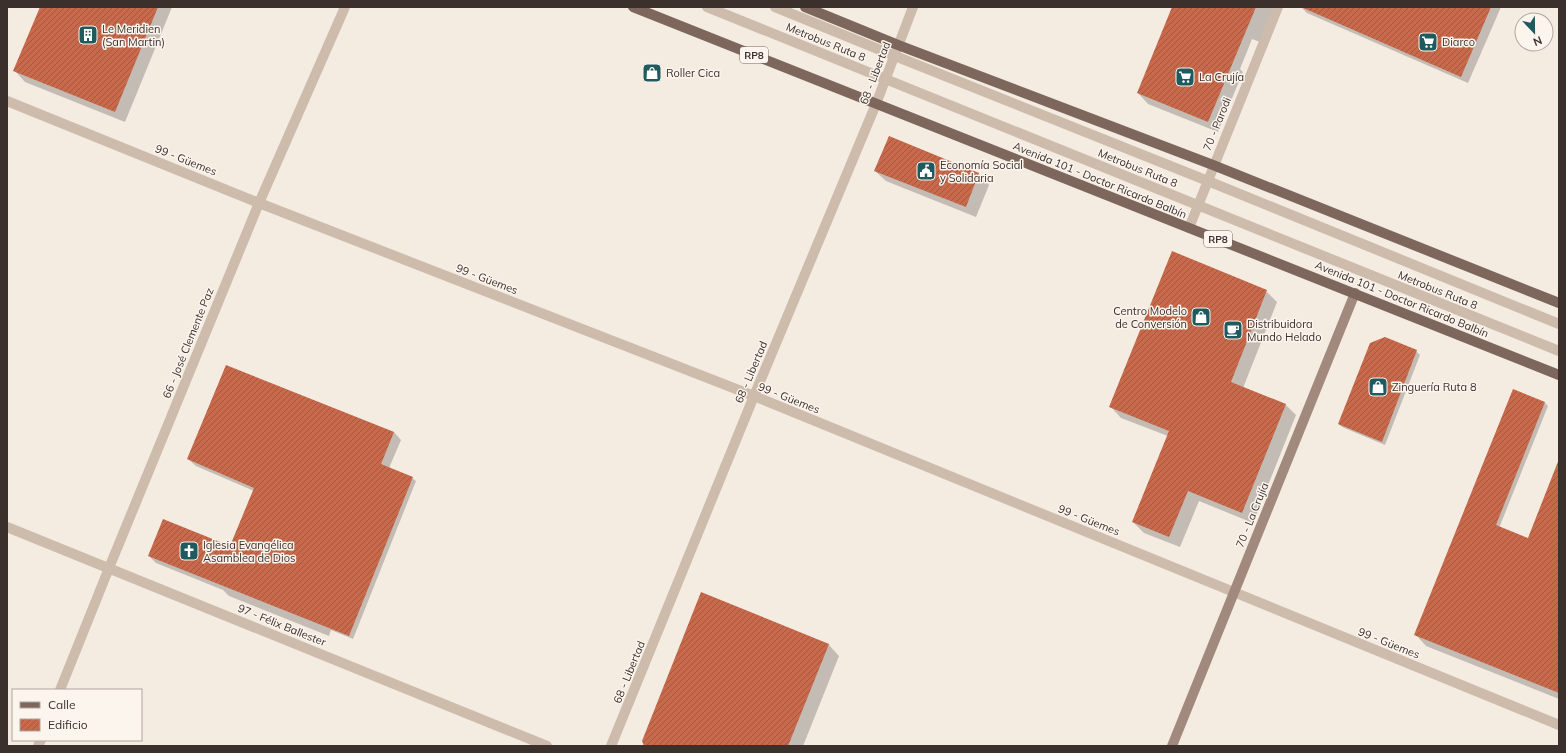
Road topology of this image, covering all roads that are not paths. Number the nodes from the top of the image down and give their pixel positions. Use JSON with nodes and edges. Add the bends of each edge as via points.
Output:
{"nodes":[{"id":1,"x":345,"y":7,"type":"edge"},
{"id":2,"x":633,"y":7,"type":"edge"},
{"id":3,"x":707,"y":7,"type":"edge"},
{"id":4,"x":775,"y":7,"type":"edge"},
{"id":5,"x":805,"y":7,"type":"edge"},
{"id":6,"x":913,"y":7,"type":"edge"},
{"id":7,"x":1278,"y":7,"type":"edge"},
{"id":8,"x":898,"y":45,"type":"junction"},
{"id":9,"x":895,"y":56,"type":"junction"},
{"id":10,"x":886,"y":79,"type":"junction"},
{"id":11,"x":7,"y":101,"type":"edge"},
{"id":12,"x":876,"y":104,"type":"junction"},
{"id":13,"x":1213,"y":166,"type":"junction"},
{"id":14,"x":1208,"y":181,"type":"junction"},
{"id":15,"x":259,"y":203,"type":"junction"},
{"id":16,"x":1198,"y":206,"type":"junction"},
{"id":17,"x":1189,"y":228,"type":"junction"},
{"id":18,"x":1355,"y":293,"type":"junction"},
{"id":19,"x":1559,"y":303,"type":"edge"},
{"id":20,"x":1559,"y":324,"type":"edge"},
{"id":21,"x":1559,"y":351,"type":"edge"},
{"id":22,"x":1559,"y":375,"type":"edge"},
{"id":23,"x":754,"y":396,"type":"junction"},
{"id":24,"x":7,"y":527,"type":"edge"},
{"id":25,"x":109,"y":568,"type":"junction"},
{"id":26,"x":1234,"y":592,"type":"junction"},
{"id":27,"x":60,"y":689,"type":"edge"},
{"id":28,"x":1559,"y":725,"type":"edge"},
{"id":29,"x":547,"y":746,"type":"edge"},
{"id":30,"x":611,"y":746,"type":"edge"},
{"id":31,"x":1172,"y":746,"type":"edge"}],
"edges":[{"from":1,"to":15,"type":"street","name":"66 - José Clemente Paz"},
{"from":2,"to":12,"type":"main road","name":"Avenida 101 - Doctor Ricardo Balbín","number":"RP8"},
{"from":3,"to":10,"type":"street","name":"Metrobus Ruta 8"},
{"from":4,"to":9,"type":"street","name":"Metrobus Ruta 8"},
{"from":5,"to":8,"type":"main road"},
{"from":6,"to":8,"type":"street","name":"68 - Libertad"},
{"from":7,"to":13,"type":"street","name":"70 - Parodi"},
{"from":8,"to":9,"type":"street","name":"68 - Libertad"},
{"from":8,"to":13,"type":"main road"},
{"from":9,"to":10,"type":"street","name":"68 - Libertad"},
{"from":9,"to":14,"type":"street","name":"Metrobus Ruta 8"},
{"from":10,"to":12,"type":"street","name":"68 - Libertad"},
{"from":10,"to":16,"type":"street","name":"Metrobus Ruta 8"},
{"from":11,"to":15,"type":"street","name":"99 - Güemes"},
{"from":12,"to":17,"type":"main road","name":"Avenida 101 - Doctor Ricardo Balbín","number":"RP8"},
{"from":12,"to":23,"type":"street","name":"68 - Libertad"},
{"from":13,"to":14,"type":"street","name":"70 - Parodi"},
{"from":13,"to":19,"type":"main road"},
{"from":14,"to":16,"type":"street","name":"70 - Parodi"},
{"from":14,"to":20,"type":"street","name":"Metrobus Ruta 8"},
{"from":15,"to":23,"type":"street","name":"99 - Güemes"},
{"from":15,"to":25,"type":"street","name":"66 - José Clemente Paz"},
{"from":16,"to":17,"type":"street","name":"70 - Parodi"},
{"from":16,"to":21,"type":"street","name":"Metrobus Ruta 8"},
{"from":17,"to":18,"type":"main road","name":"Avenida 101 - Doctor Ricardo Balbín","number":"RP8"},
{"from":18,"to":22,"type":"main road","name":"Avenida 101 - Doctor Ricardo Balbín","number":"RP8"},
{"from":18,"to":26,"type":"street","name":"70 - La Crujía"},
{"from":23,"to":26,"type":"street","name":"99 - Güemes"},
{"from":23,"to":30,"type":"street","name":"68 - Libertad"},
{"from":24,"to":25,"type":"street","name":"97 - Félix Ballester"},
{"from":25,"to":27,"type":"street","name":"66 - José Clemente Paz"},
{"from":25,"to":29,"type":"street","name":"97 - Félix Ballester"},
{"from":26,"to":28,"type":"street","name":"99 - Güemes"},
{"from":26,"to":31,"type":"street","name":"70 - La Crujía"}]}
